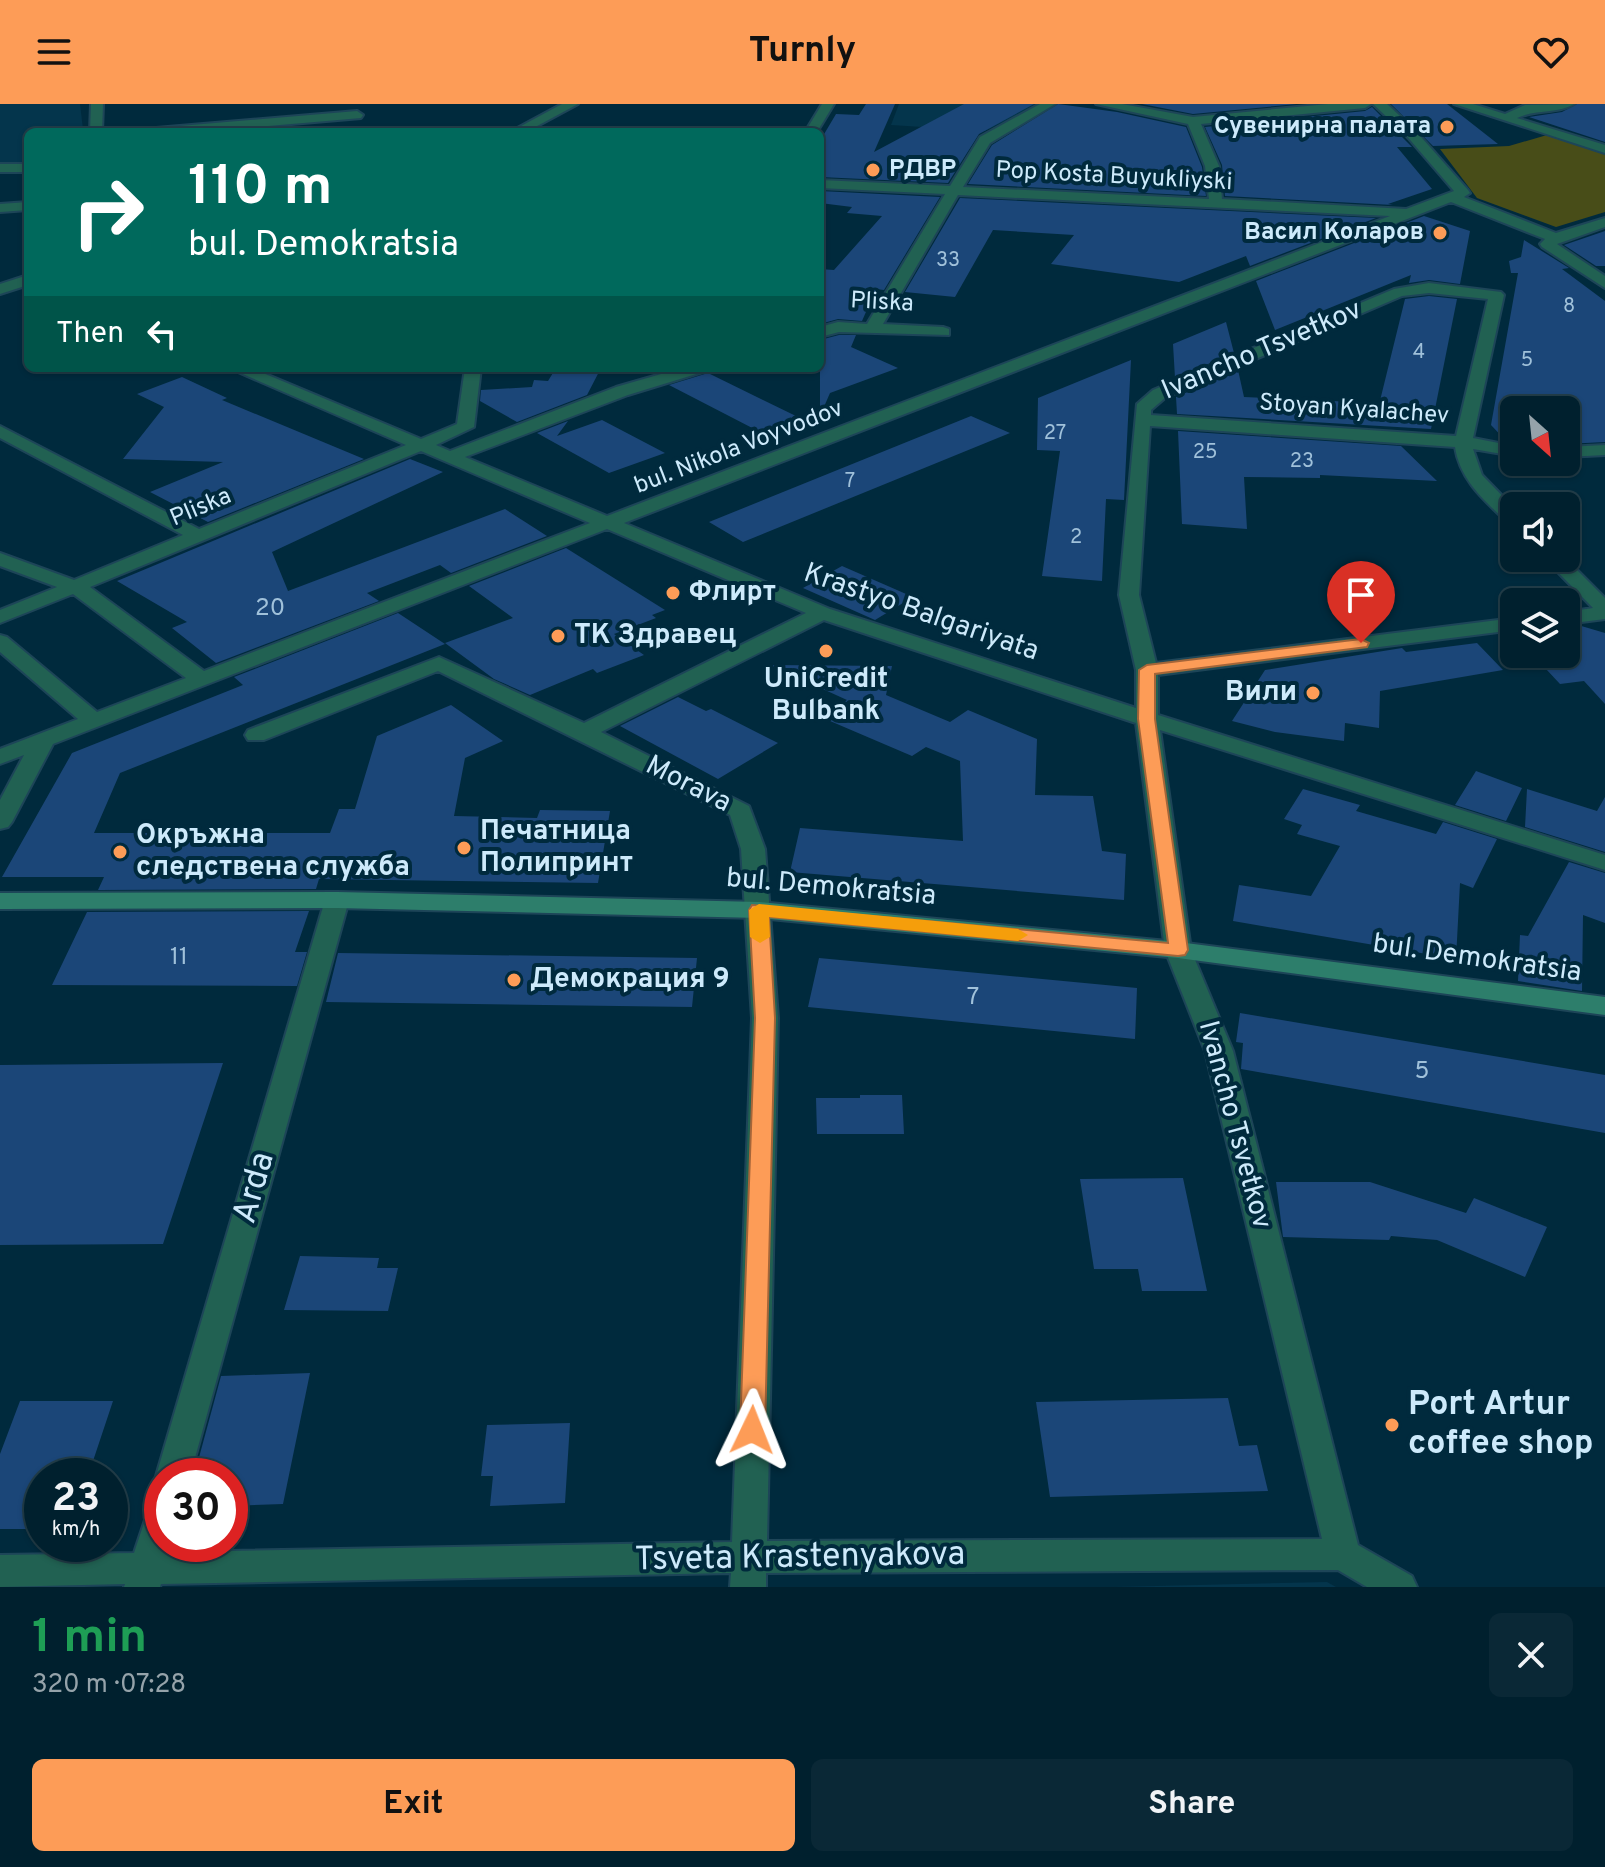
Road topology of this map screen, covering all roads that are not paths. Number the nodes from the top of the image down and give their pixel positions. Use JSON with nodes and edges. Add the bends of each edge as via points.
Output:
{"nodes":[{"id":1,"x":97,"y":104,"type":"edge"},
{"id":2,"x":371,"y":104,"type":"edge"},
{"id":3,"x":572,"y":104,"type":"edge"},
{"id":4,"x":828,"y":104,"type":"edge"},
{"id":5,"x":1049,"y":104,"type":"edge"},
{"id":6,"x":1102,"y":104,"type":"edge"},
{"id":7,"x":1365,"y":104,"type":"edge"},
{"id":8,"x":1379,"y":104,"type":"edge"},
{"id":9,"x":1460,"y":104,"type":"edge"},
{"id":10,"x":1568,"y":104,"type":"edge"},
{"id":11,"x":357,"y":115,"type":"junction"},
{"id":12,"x":1509,"y":117,"type":"junction"},
{"id":13,"x":1193,"y":121,"type":"junction"},
{"id":14,"x":96,"y":128,"type":"edge"},
{"id":15,"x":203,"y":128,"type":"edge"},
{"id":16,"x":349,"y":128,"type":"edge"},
{"id":17,"x":522,"y":128,"type":"edge"},
{"id":18,"x":813,"y":128,"type":"edge"},
{"id":19,"x":1605,"y":149,"type":"edge"},
{"id":20,"x":0,"y":168,"type":"edge"},
{"id":21,"x":24,"y":168,"type":"edge"},
{"id":22,"x":824,"y":184,"type":"edge"},
{"id":23,"x":955,"y":191,"type":"junction"},
{"id":24,"x":1451,"y":197,"type":"junction"},
{"id":25,"x":1216,"y":204,"type":"junction"},
{"id":26,"x":24,"y":206,"type":"edge"},
{"id":27,"x":0,"y":208,"type":"edge"},
{"id":28,"x":1411,"y":213,"type":"junction"},
{"id":29,"x":1605,"y":222,"type":"edge"},
{"id":30,"x":1556,"y":238,"type":"junction"},
{"id":31,"x":24,"y":281,"type":"edge"},
{"id":32,"x":1605,"y":283,"type":"edge"},
{"id":33,"x":0,"y":289,"type":"edge"},
{"id":34,"x":873,"y":328,"type":"junction"},
{"id":35,"x":824,"y":331,"type":"edge"},
{"id":36,"x":943,"y":332,"type":"dead end"},
{"id":37,"x":247,"y":372,"type":"edge"},
{"id":38,"x":472,"y":372,"type":"edge"},
{"id":39,"x":629,"y":372,"type":"dead end"},
{"id":40,"x":686,"y":372,"type":"edge"},
{"id":41,"x":622,"y":391,"type":"junction"},
{"id":42,"x":1143,"y":420,"type":"junction"},
{"id":43,"x":465,"y":427,"type":"junction"},
{"id":44,"x":0,"y":431,"type":"edge"},
{"id":45,"x":1463,"y":442,"type":"junction"},
{"id":46,"x":421,"y":444,"type":"junction"},
{"id":47,"x":1500,"y":449,"type":"edge"},
{"id":48,"x":1605,"y":450,"type":"edge"},
{"id":49,"x":1580,"y":451,"type":"edge"},
{"id":50,"x":452,"y":456,"type":"junction"},
{"id":51,"x":1500,"y":504,"type":"edge"},
{"id":52,"x":610,"y":524,"type":"junction"},
{"id":53,"x":200,"y":537,"type":"junction"},
{"id":54,"x":0,"y":559,"type":"edge"},
{"id":55,"x":1567,"y":572,"type":"edge"},
{"id":56,"x":76,"y":587,"type":"junction"},
{"id":57,"x":1605,"y":611,"type":"edge"},
{"id":58,"x":823,"y":613,"type":"junction"},
{"id":59,"x":1580,"y":615,"type":"edge"},
{"id":60,"x":0,"y":617,"type":"edge"},
{"id":61,"x":1500,"y":626,"type":"edge"},
{"id":62,"x":0,"y":641,"type":"edge"},
{"id":63,"x":1147,"y":670,"type":"junction"},
{"id":64,"x":203,"y":680,"type":"junction"},
{"id":65,"x":1147,"y":719,"type":"junction"},
{"id":66,"x":94,"y":721,"type":"junction"},
{"id":67,"x":584,"y":732,"type":"junction"},
{"id":68,"x":256,"y":735,"type":"dead end"},
{"id":69,"x":44,"y":740,"type":"junction"},
{"id":70,"x":0,"y":757,"type":"edge"},
{"id":71,"x":0,"y":822,"type":"edge"},
{"id":72,"x":1605,"y":863,"type":"edge"},
{"id":73,"x":337,"y":900,"type":"junction"},
{"id":74,"x":0,"y":901,"type":"edge"},
{"id":75,"x":759,"y":910,"type":"junction"},
{"id":76,"x":1178,"y":950,"type":"junction"},
{"id":77,"x":1605,"y":1006,"type":"edge"},
{"id":78,"x":178,"y":1458,"type":"edge"},
{"id":79,"x":1343,"y":1554,"type":"junction"},
{"id":80,"x":0,"y":1571,"type":"edge"},
{"id":81,"x":748,"y":1572,"type":"edge"},
{"id":82,"x":144,"y":1578,"type":"edge"},
{"id":83,"x":1399,"y":1587,"type":"edge"}],
"edges":[{"from":1,"to":14,"type":"street"},
{"from":2,"to":11,"type":"street"},
{"from":3,"to":17,"type":"street"},
{"from":4,"to":18,"type":"street"},
{"from":5,"to":23,"type":"street","via":[[985,140]]},
{"from":6,"to":13,"type":"street"},
{"from":7,"to":13,"type":"street"},
{"from":8,"to":24,"type":"street","via":[[1393,111],[1463,193]]},
{"from":9,"to":12,"type":"street"},
{"from":10,"to":12,"type":"street","via":[[1525,109]]},
{"from":11,"to":15,"type":"street"},
{"from":11,"to":16,"type":"street"},
{"from":12,"to":19,"type":"street"},
{"from":13,"to":25,"type":"street","via":[[1212,166]]},
{"from":20,"to":21,"type":"street"},
{"from":22,"to":23,"type":"street","name":"Pop Kosta Buyukliyski"},
{"from":23,"to":25,"type":"street","name":"Pop Kosta Buyukliyski"},
{"from":23,"to":34,"type":"street"},
{"from":24,"to":28,"type":"street","name":"bul. Nikola Voyvodov"},
{"from":24,"to":30,"type":"street"},
{"from":25,"to":28,"type":"street","name":"Pop Kosta Buyukliyski"},
{"from":26,"to":27,"type":"street"},
{"from":28,"to":52,"type":"street","name":"bul. Nikola Voyvodov"},
{"from":29,"to":30,"type":"street"},
{"from":30,"to":32,"type":"street","via":[[1547,244]]},
{"from":31,"to":33,"type":"street"},
{"from":34,"to":35,"type":"street","name":"Pliska"},
{"from":34,"to":36,"type":"street","name":"Pliska"},
{"from":37,"to":46,"type":"street","name":"Krastyo Balgariyata"},
{"from":38,"to":43,"type":"street"},
{"from":39,"to":41,"type":"street"},
{"from":40,"to":41,"type":"street"},
{"from":41,"to":50,"type":"street"},
{"from":42,"to":45,"type":"street","name":"Stoyan Kyalachev"},
{"from":42,"to":45,"type":"street","name":"Ivancho Tsvetkov","via":[[1143,408],[1159,394],[1399,292],[1429,288],[1496,295]]},
{"from":42,"to":63,"type":"street","name":"Ivancho Tsvetkov","via":[[1129,595]]},
{"from":43,"to":46,"type":"street","name":"Pliska"},
{"from":43,"to":50,"type":"street"},
{"from":44,"to":53,"type":"street"},
{"from":45,"to":47,"type":"street","name":"Stoyan Kyalachev"},
{"from":45,"to":51,"type":"street","via":[[1470,475]]},
{"from":46,"to":50,"type":"street","name":"Krastyo Balgariyata"},
{"from":46,"to":53,"type":"street","name":"Pliska"},
{"from":48,"to":49,"type":"street"},
{"from":50,"to":52,"type":"street","name":"Krastyo Balgariyata"},
{"from":52,"to":58,"type":"street","name":"Krastyo Balgariyata"},
{"from":52,"to":64,"type":"street","name":"bul. Nikola Voyvodov"},
{"from":53,"to":56,"type":"street","name":"Pliska"},
{"from":54,"to":56,"type":"street"},
{"from":55,"to":57,"type":"street"},
{"from":56,"to":60,"type":"street","name":"Pliska"},
{"from":56,"to":64,"type":"street"},
{"from":57,"to":59,"type":"street"},
{"from":58,"to":65,"type":"street","name":"Krastyo Balgariyata"},
{"from":58,"to":67,"type":"street"},
{"from":61,"to":63,"type":"street"},
{"from":62,"to":66,"type":"street"},
{"from":63,"to":65,"type":"street","name":"Ivancho Tsvetkov"},
{"from":64,"to":66,"type":"street","name":"bul. Nikola Voyvodov"},
{"from":65,"to":72,"type":"street","name":"Krastyo Balgariyata"},
{"from":65,"to":76,"type":"street","name":"Ivancho Tsvetkov"},
{"from":66,"to":69,"type":"street","name":"bul. Nikola Voyvodov"},
{"from":67,"to":68,"type":"street","via":[[439,663]]},
{"from":67,"to":75,"type":"street","name":"Morava","via":[[741,811],[753,849]]},
{"from":69,"to":70,"type":"street","name":"bul. Nikola Voyvodov"},
{"from":69,"to":71,"type":"street"},
{"from":73,"to":74,"type":"street","name":"bul. Demokratsia"},
{"from":73,"to":75,"type":"street","name":"bul. Demokratsia"},
{"from":73,"to":78,"type":"street","name":"Arda"},
{"from":75,"to":76,"type":"street","name":"bul. Demokratsia"},
{"from":75,"to":81,"type":"street","name":"Morava","via":[[765,1018]]},
{"from":76,"to":77,"type":"street","name":"bul. Demokratsia"},
{"from":76,"to":79,"type":"street","name":"Ivancho Tsvetkov","via":[[1219,1051]]},
{"from":79,"to":81,"type":"street","name":"Tsveta Krastenyakova"},
{"from":79,"to":83,"type":"street"},
{"from":80,"to":82,"type":"street","name":"Tsveta Krastenyakova"},
{"from":81,"to":82,"type":"street","name":"Tsveta Krastenyakova"}]}
